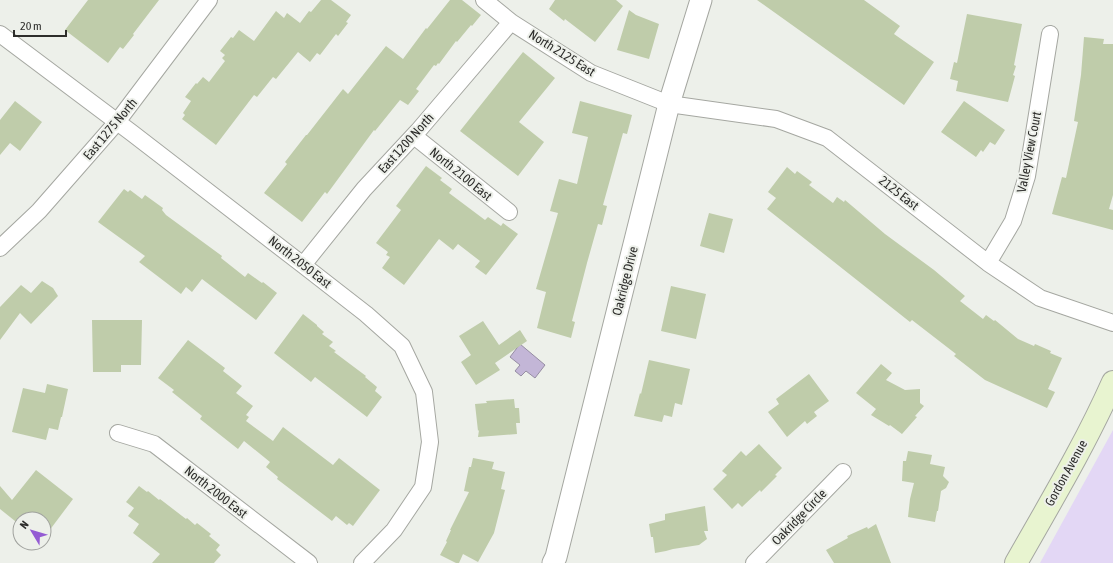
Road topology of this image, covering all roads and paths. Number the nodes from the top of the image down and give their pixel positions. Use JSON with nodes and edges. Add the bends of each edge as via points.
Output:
{"nodes":[{"id":1,"x":209,"y":0,"type":"edge"},
{"id":2,"x":484,"y":0,"type":"edge"},
{"id":3,"x":701,"y":0,"type":"edge"},
{"id":4,"x":511,"y":22,"type":"junction"},
{"id":5,"x":0,"y":34,"type":"edge"},
{"id":6,"x":1050,"y":34,"type":"dead end"},
{"id":7,"x":669,"y":104,"type":"junction"},
{"id":8,"x":117,"y":122,"type":"junction"},
{"id":9,"x":414,"y":136,"type":"junction"},
{"id":10,"x":509,"y":212,"type":"dead end"},
{"id":11,"x":0,"y":248,"type":"edge"},
{"id":12,"x":988,"y":263,"type":"junction"},
{"id":13,"x":303,"y":265,"type":"junction"},
{"id":14,"x":1113,"y":323,"type":"edge"},
{"id":15,"x":1113,"y":382,"type":"edge"},
{"id":16,"x":118,"y":433,"type":"dead end"},
{"id":17,"x":843,"y":472,"type":"dead end"},
{"id":18,"x":559,"y":561,"type":"edge"},
{"id":19,"x":308,"y":563,"type":"edge"},
{"id":20,"x":362,"y":563,"type":"edge"},
{"id":21,"x":754,"y":563,"type":"edge"},
{"id":22,"x":1016,"y":563,"type":"edge"}],
"edges":[{"from":1,"to":8,"type":"street","name":"East 1275 North"},
{"from":2,"to":4,"type":"street","name":"North 2125 East"},
{"from":3,"to":7,"type":"street","name":"Oakridge Drive"},
{"from":4,"to":7,"type":"street","name":"North 2125 East","via":[[591,73]]},
{"from":4,"to":9,"type":"street","name":"East 1200 North"},
{"from":5,"to":8,"type":"street","name":"North 2050 East"},
{"from":6,"to":12,"type":"street","name":"Valley View Court","via":[[1027,176],[1013,221]]},
{"from":7,"to":12,"type":"street","name":"2125 East","via":[[776,119],[827,138]]},
{"from":7,"to":18,"type":"street","name":"Oakridge Drive"},
{"from":8,"to":11,"type":"street","name":"East 1275 North","via":[[39,211]]},
{"from":8,"to":13,"type":"street","name":"North 2050 East"},
{"from":9,"to":10,"type":"street","name":"North 2100 East"},
{"from":9,"to":13,"type":"street","name":"East 1200 North","via":[[364,189]]},
{"from":12,"to":14,"type":"street","name":"2125 East","via":[[1040,298]]},
{"from":13,"to":20,"type":"street","name":"North 2050 East","via":[[402,346],[424,392],[430,442],[423,487],[394,530]]},
{"from":15,"to":22,"type":"main road","name":"Gordon Avenue","via":[[1078,455]]},
{"from":16,"to":19,"type":"street","name":"North 2000 East","via":[[154,444]]},
{"from":17,"to":21,"type":"street","name":"Oakridge Circle"}]}
